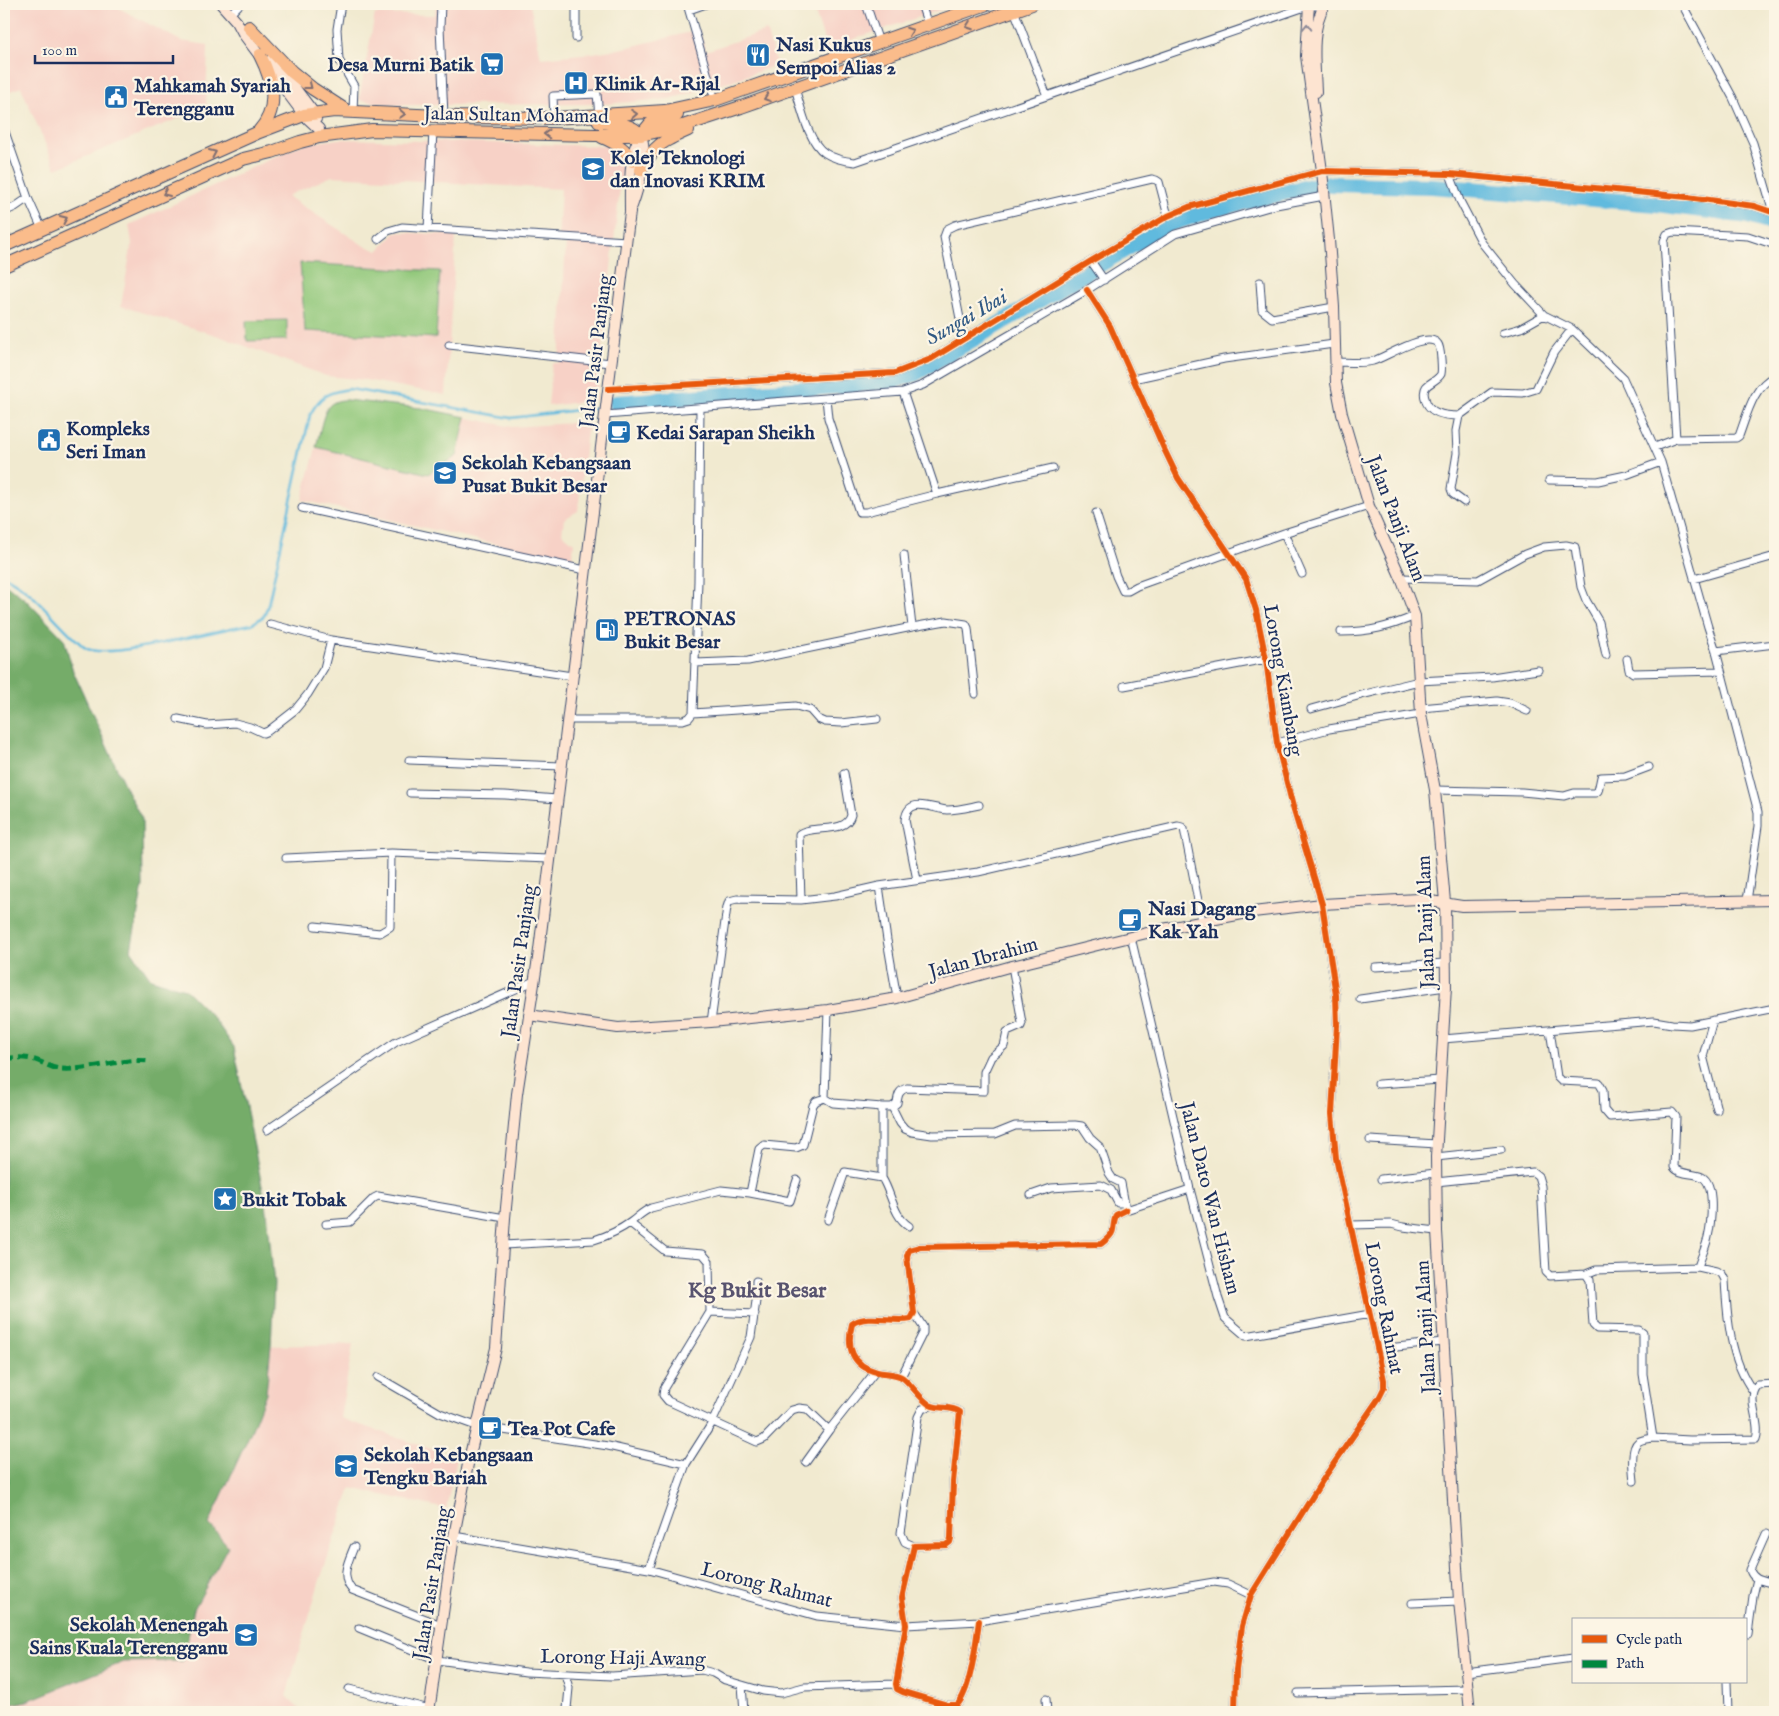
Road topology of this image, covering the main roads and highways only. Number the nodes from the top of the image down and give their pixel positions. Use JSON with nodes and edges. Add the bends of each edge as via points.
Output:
{"nodes":[{"id":1,"x":221,"y":4,"type":"edge"},
{"id":2,"x":987,"y":4,"type":"edge"},
{"id":3,"x":1032,"y":4,"type":"edge"},
{"id":4,"x":1308,"y":5,"type":"edge"},
{"id":5,"x":1324,"y":5,"type":"edge"},
{"id":6,"x":234,"y":18,"type":"junction"},
{"id":7,"x":249,"y":27,"type":"junction"},
{"id":8,"x":260,"y":56,"type":"junction"},
{"id":9,"x":715,"y":100,"type":"junction"},
{"id":10,"x":741,"y":107,"type":"junction"},
{"id":11,"x":351,"y":112,"type":"junction"},
{"id":12,"x":309,"y":114,"type":"junction"},
{"id":13,"x":554,"y":118,"type":"junction"},
{"id":14,"x":319,"y":129,"type":"junction"},
{"id":15,"x":372,"y":130,"type":"junction"},
{"id":16,"x":257,"y":133,"type":"junction"},
{"id":17,"x":596,"y":135,"type":"junction"},
{"id":18,"x":641,"y":135,"type":"junction"},
{"id":19,"x":1318,"y":145,"type":"junction"},
{"id":20,"x":242,"y":159,"type":"junction"},
{"id":21,"x":637,"y":165,"type":"junction"},
{"id":22,"x":4,"y":246,"type":"edge"},
{"id":23,"x":4,"y":266,"type":"edge"},
{"id":24,"x":1775,"y":900,"type":"edge"},
{"id":25,"x":1445,"y":902,"type":"junction"},
{"id":26,"x":528,"y":1015,"type":"junction"},
{"id":27,"x":430,"y":1710,"type":"edge"},
{"id":28,"x":1470,"y":1712,"type":"edge"}],
"edges":[{"from":1,"to":6,"type":"main road"},
{"from":9,"to":2,"type":"highway","name":"Jalan Sultan Mohamad","one_way":true},
{"from":3,"to":10,"type":"highway","name":"Jalan Sultan Mohamad","one_way":true},
{"from":19,"to":4,"type":"main road","name":"Jalan Panji Alam","one_way":true,"via":[[1306,56]]},
{"from":5,"to":19,"type":"main road","name":"Jalan Panji Alam","via":[[1315,42]]},
{"from":6,"to":7,"type":"main road"},
{"from":6,"to":8,"type":"main road"},
{"from":7,"to":11,"type":"highway","one_way":true,"via":[[292,72]]},
{"from":7,"to":12,"type":"main road"},
{"from":8,"to":12,"type":"main road"},
{"from":8,"to":16,"type":"highway","via":[[271,81],[272,99],[270,114]]},
{"from":13,"to":9,"type":"highway","name":"Jalan Sultan Mohamad","one_way":true,"via":[[665,111]]},
{"from":9,"to":18,"type":"highway","via":[[650,124]]},
{"from":10,"to":18,"type":"highway","name":"Jalan Sultan Mohamad","via":[[686,125]]},
{"from":10,"to":21,"type":"highway","via":[[662,143]]},
{"from":11,"to":12,"type":"highway","name":"Jalan Sultan Mohamad"},
{"from":11,"to":13,"type":"highway","name":"Jalan Sultan Mohamad","one_way":true},
{"from":12,"to":14,"type":"main road"},
{"from":12,"to":16,"type":"highway","name":"Jalan Sultan Mohamad"},
{"from":13,"to":18,"type":"highway","via":[[629,125]]},
{"from":14,"to":15,"type":"highway"},
{"from":14,"to":20,"type":"highway","via":[[289,137]]},
{"from":17,"to":15,"type":"highway","name":"Jalan Sultan Mohamad","one_way":true},
{"from":15,"to":20,"type":"highway","name":"Jalan Sultan Mohamad","via":[[319,137]]},
{"from":22,"to":16,"type":"highway","name":"Jalan Sultan Mohamad","one_way":true},
{"from":17,"to":18,"type":"highway","name":"Jalan Sultan Mohamad"},
{"from":17,"to":21,"type":"highway","via":[[615,142]]},
{"from":18,"to":21,"type":"main road","name":"Jalan Pasir Panjang","via":[[644,144]]},
{"from":19,"to":25,"type":"main road","name":"Jalan Panji Alam","via":[[1334,307],[1336,384],[1369,506],[1415,616],[1421,711],[1435,790]]},
{"from":20,"to":23,"type":"highway","name":"Jalan Sultan Mohamad","one_way":true},
{"from":21,"to":26,"type":"main road","name":"Jalan Pasir Panjang","via":[[639,188],[630,212],[626,241]]},
{"from":24,"to":25,"type":"main road","name":"Jalan Ibrahim","via":[[1462,906]]},
{"from":25,"to":26,"type":"main road","name":"Jalan Ibrahim","via":[[1418,899],[1322,904],[1253,912],[1131,936],[897,998],[828,1010],[618,1028]]},
{"from":25,"to":28,"type":"main road","name":"Jalan Panji Alam","via":[[1446,987],[1436,1158],[1437,1231],[1459,1601]]},
{"from":26,"to":27,"type":"main road","name":"Jalan Pasir Panjang","via":[[516,1103],[496,1348],[476,1426],[454,1536]]}]}
